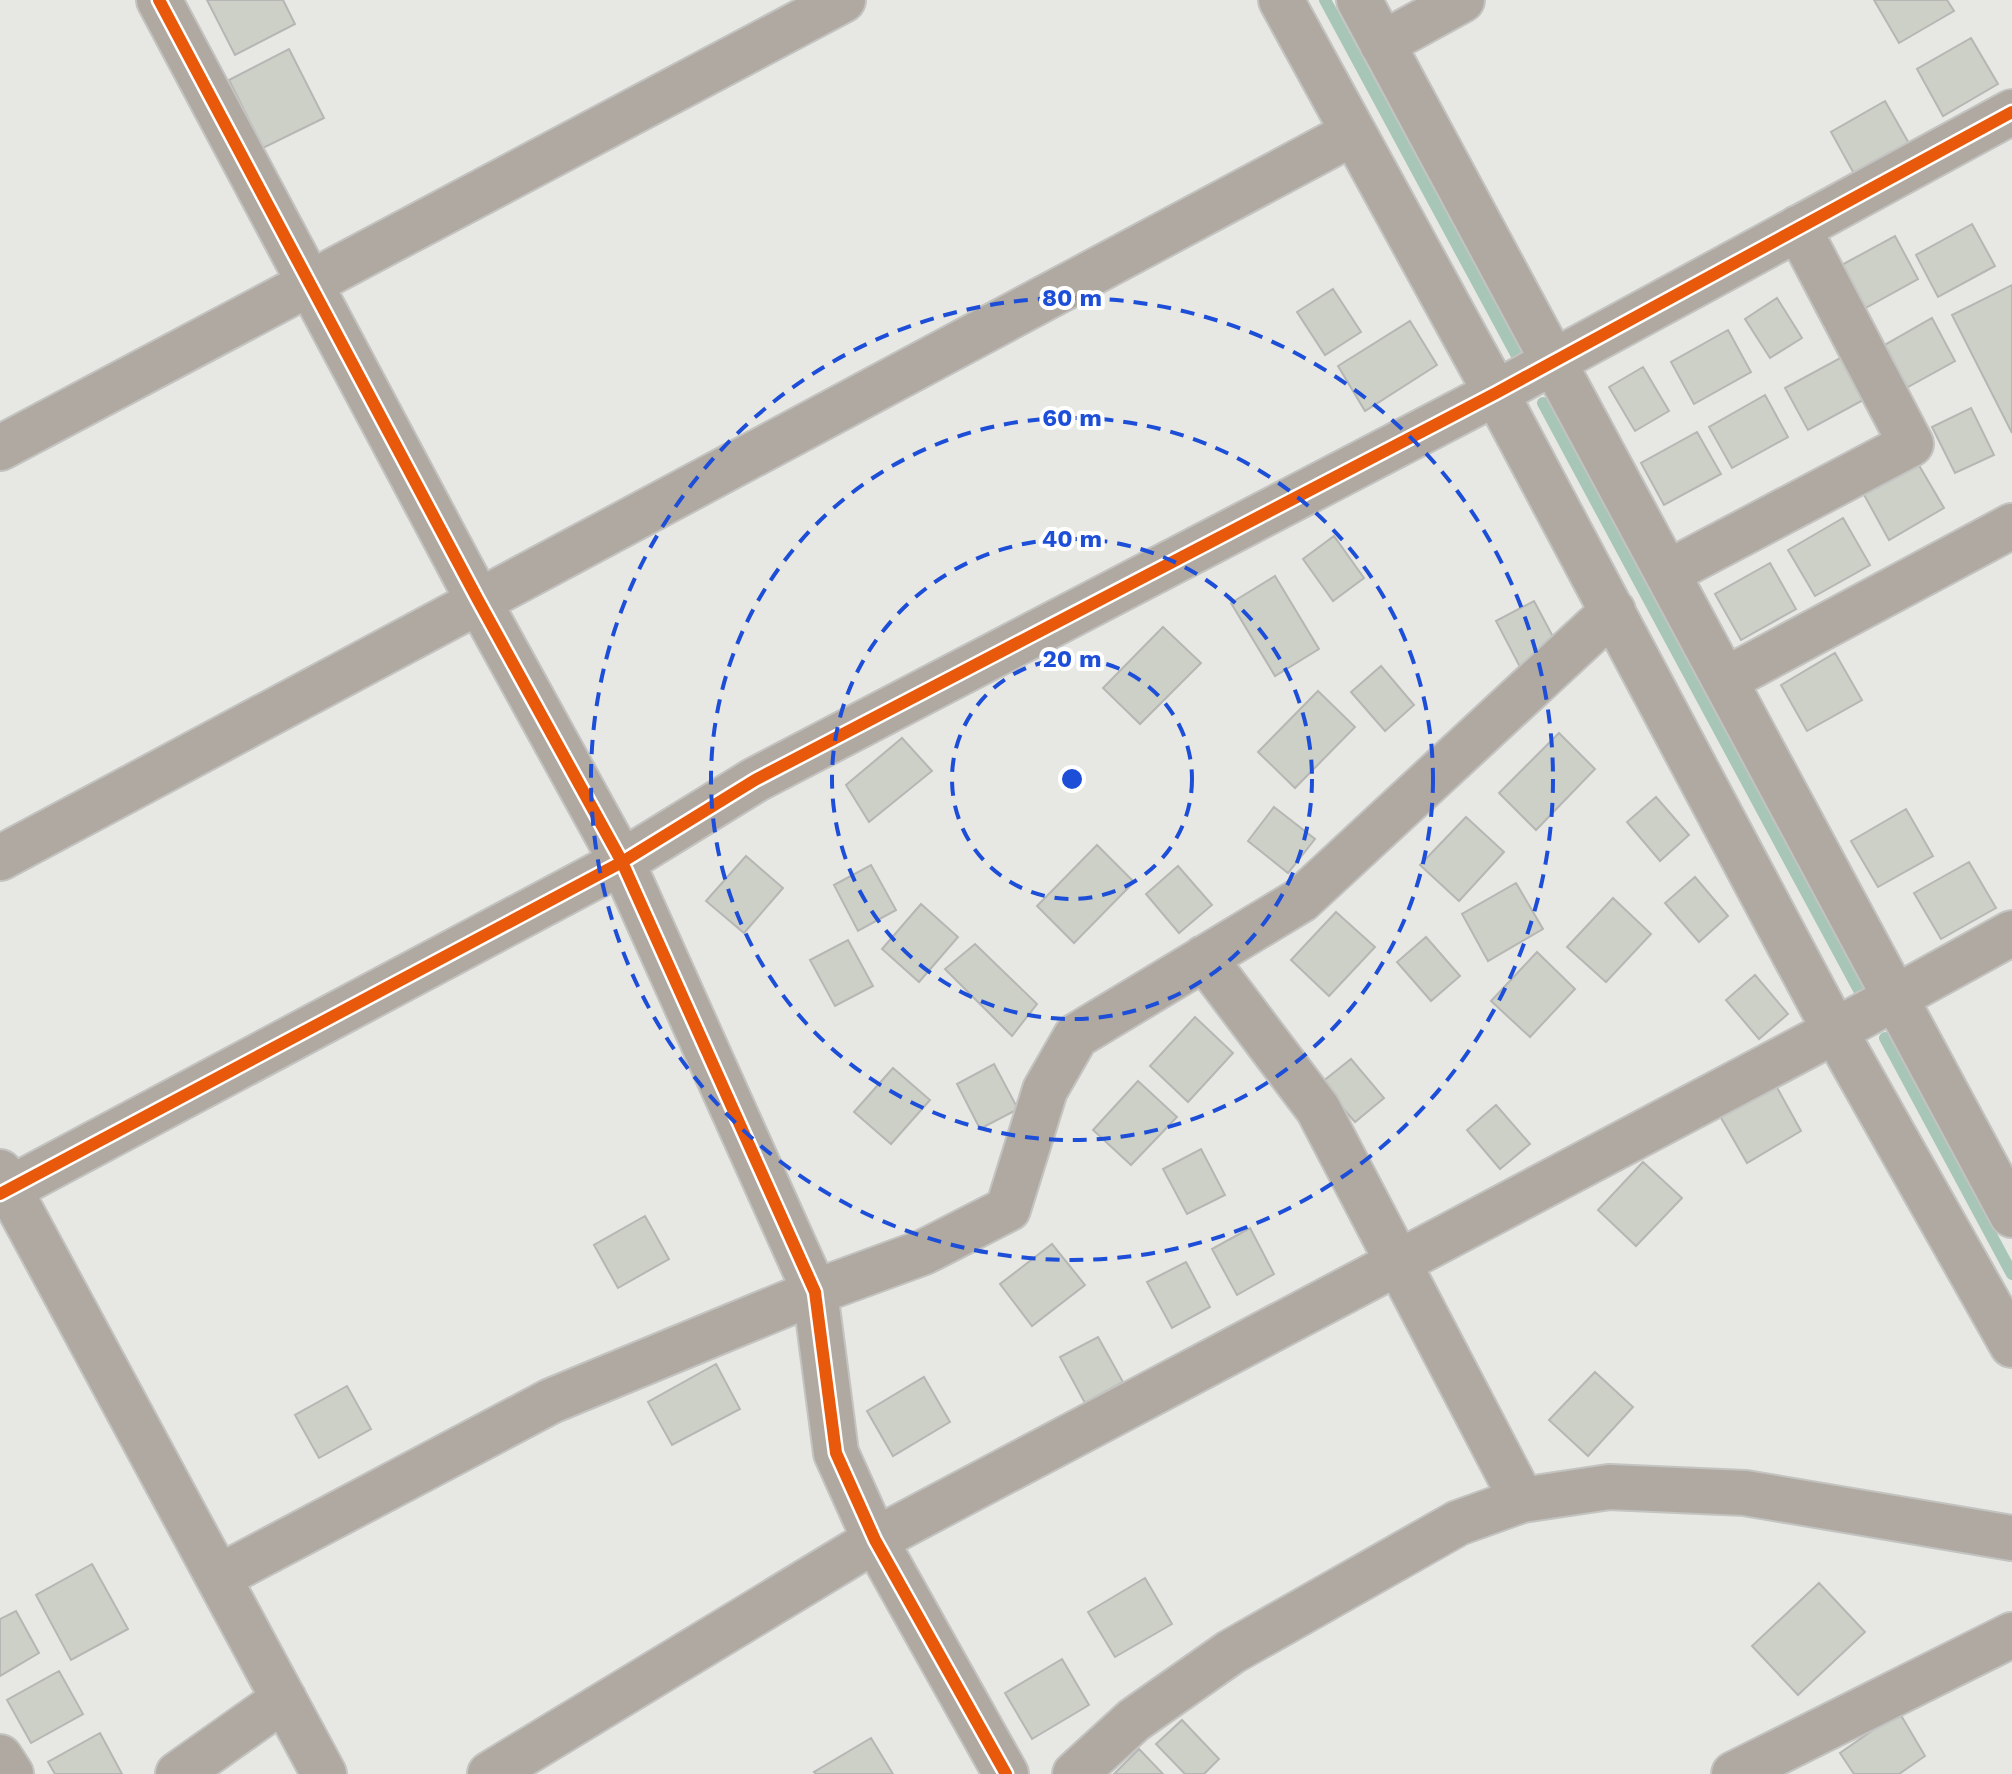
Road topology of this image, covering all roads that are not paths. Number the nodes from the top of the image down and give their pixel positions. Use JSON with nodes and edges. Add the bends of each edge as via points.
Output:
{"nodes":[{"id":1,"x":159,"y":0,"type":"edge"},
{"id":2,"x":843,"y":0,"type":"edge"},
{"id":3,"x":1281,"y":0,"type":"edge"},
{"id":4,"x":1359,"y":0,"type":"edge"},
{"id":5,"x":1462,"y":0,"type":"edge"},
{"id":6,"x":1382,"y":44,"type":"junction"},
{"id":7,"x":2012,"y":112,"type":"edge"},
{"id":8,"x":1353,"y":133,"type":"junction"},
{"id":9,"x":1798,"y":228,"type":"junction"},
{"id":10,"x":310,"y":282,"type":"junction"},
{"id":11,"x":1553,"y":362,"type":"junction"},
{"id":12,"x":1496,"y":393,"type":"junction"},
{"id":13,"x":0,"y":448,"type":"edge"},
{"id":14,"x":2012,"y":526,"type":"edge"},
{"id":15,"x":1667,"y":573,"type":"junction"},
{"id":16,"x":478,"y":600,"type":"junction"},
{"id":17,"x":1613,"y":611,"type":"junction"},
{"id":18,"x":1725,"y":680,"type":"junction"},
{"id":19,"x":0,"y":858,"type":"edge"},
{"id":20,"x":622,"y":862,"type":"junction"},
{"id":21,"x":2012,"y":933,"type":"edge"},
{"id":22,"x":1204,"y":958,"type":"junction"},
{"id":23,"x":1896,"y":997,"type":"junction"},
{"id":24,"x":1835,"y":1031,"type":"junction"},
{"id":25,"x":3,"y":1185,"type":"edge"},
{"id":26,"x":2012,"y":1215,"type":"edge"},
{"id":27,"x":1396,"y":1264,"type":"junction"},
{"id":28,"x":815,"y":1292,"type":"junction"},
{"id":29,"x":2012,"y":1345,"type":"edge"},
{"id":30,"x":1522,"y":1500,"type":"junction"},
{"id":31,"x":2012,"y":1538,"type":"edge"},
{"id":32,"x":875,"y":1540,"type":"junction"},
{"id":33,"x":219,"y":1577,"type":"junction"},
{"id":34,"x":2012,"y":1635,"type":"edge"},
{"id":35,"x":284,"y":1699,"type":"junction"},
{"id":36,"x":0,"y":1757,"type":"edge"},
{"id":37,"x":11,"y":1774,"type":"edge"},
{"id":38,"x":178,"y":1774,"type":"edge"},
{"id":39,"x":324,"y":1774,"type":"edge"},
{"id":40,"x":490,"y":1774,"type":"edge"},
{"id":41,"x":1006,"y":1774,"type":"edge"},
{"id":42,"x":1075,"y":1774,"type":"edge"},
{"id":43,"x":1734,"y":1774,"type":"edge"}],
"edges":[{"from":1,"to":10,"type":"street"},
{"from":2,"to":10,"type":"street"},
{"from":3,"to":8,"type":"street"},
{"from":4,"to":6,"type":"street"},
{"from":5,"to":6,"type":"street"},
{"from":6,"to":11,"type":"street"},
{"from":7,"to":9,"type":"street"},
{"from":8,"to":12,"type":"street"},
{"from":8,"to":16,"type":"street"},
{"from":9,"to":11,"type":"street"},
{"from":9,"to":15,"type":"street","via":[[1911,444]]},
{"from":10,"to":13,"type":"street"},
{"from":10,"to":16,"type":"street"},
{"from":11,"to":12,"type":"street"},
{"from":11,"to":15,"type":"street"},
{"from":12,"to":17,"type":"street"},
{"from":12,"to":20,"type":"street","via":[[755,780]]},
{"from":14,"to":18,"type":"street"},
{"from":15,"to":18,"type":"street"},
{"from":16,"to":19,"type":"street"},
{"from":16,"to":20,"type":"street"},
{"from":17,"to":22,"type":"street","via":[[1301,900]]},
{"from":17,"to":24,"type":"street"},
{"from":18,"to":23,"type":"street"},
{"from":20,"to":25,"type":"street"},
{"from":20,"to":28,"type":"street"},
{"from":21,"to":23,"type":"street"},
{"from":22,"to":27,"type":"street","via":[[1318,1109]]},
{"from":22,"to":28,"type":"street","via":[[1076,1036],[1045,1090],[1008,1209],[924,1252]]},
{"from":23,"to":24,"type":"street"},
{"from":23,"to":26,"type":"street"},
{"from":24,"to":27,"type":"street"},
{"from":24,"to":29,"type":"street"},
{"from":25,"to":33,"type":"street"},
{"from":27,"to":30,"type":"street"},
{"from":27,"to":32,"type":"street"},
{"from":28,"to":32,"type":"street","via":[[836,1453]]},
{"from":28,"to":33,"type":"street","via":[[551,1401]]},
{"from":30,"to":31,"type":"street","via":[[1609,1487],[1745,1493]]},
{"from":30,"to":42,"type":"street","via":[[1458,1523],[1231,1652],[1134,1720]]},
{"from":32,"to":40,"type":"street"},
{"from":32,"to":41,"type":"street"},
{"from":33,"to":35,"type":"street"},
{"from":34,"to":43,"type":"street"},
{"from":35,"to":38,"type":"street"},
{"from":35,"to":39,"type":"street"},
{"from":36,"to":37,"type":"street"}]}
